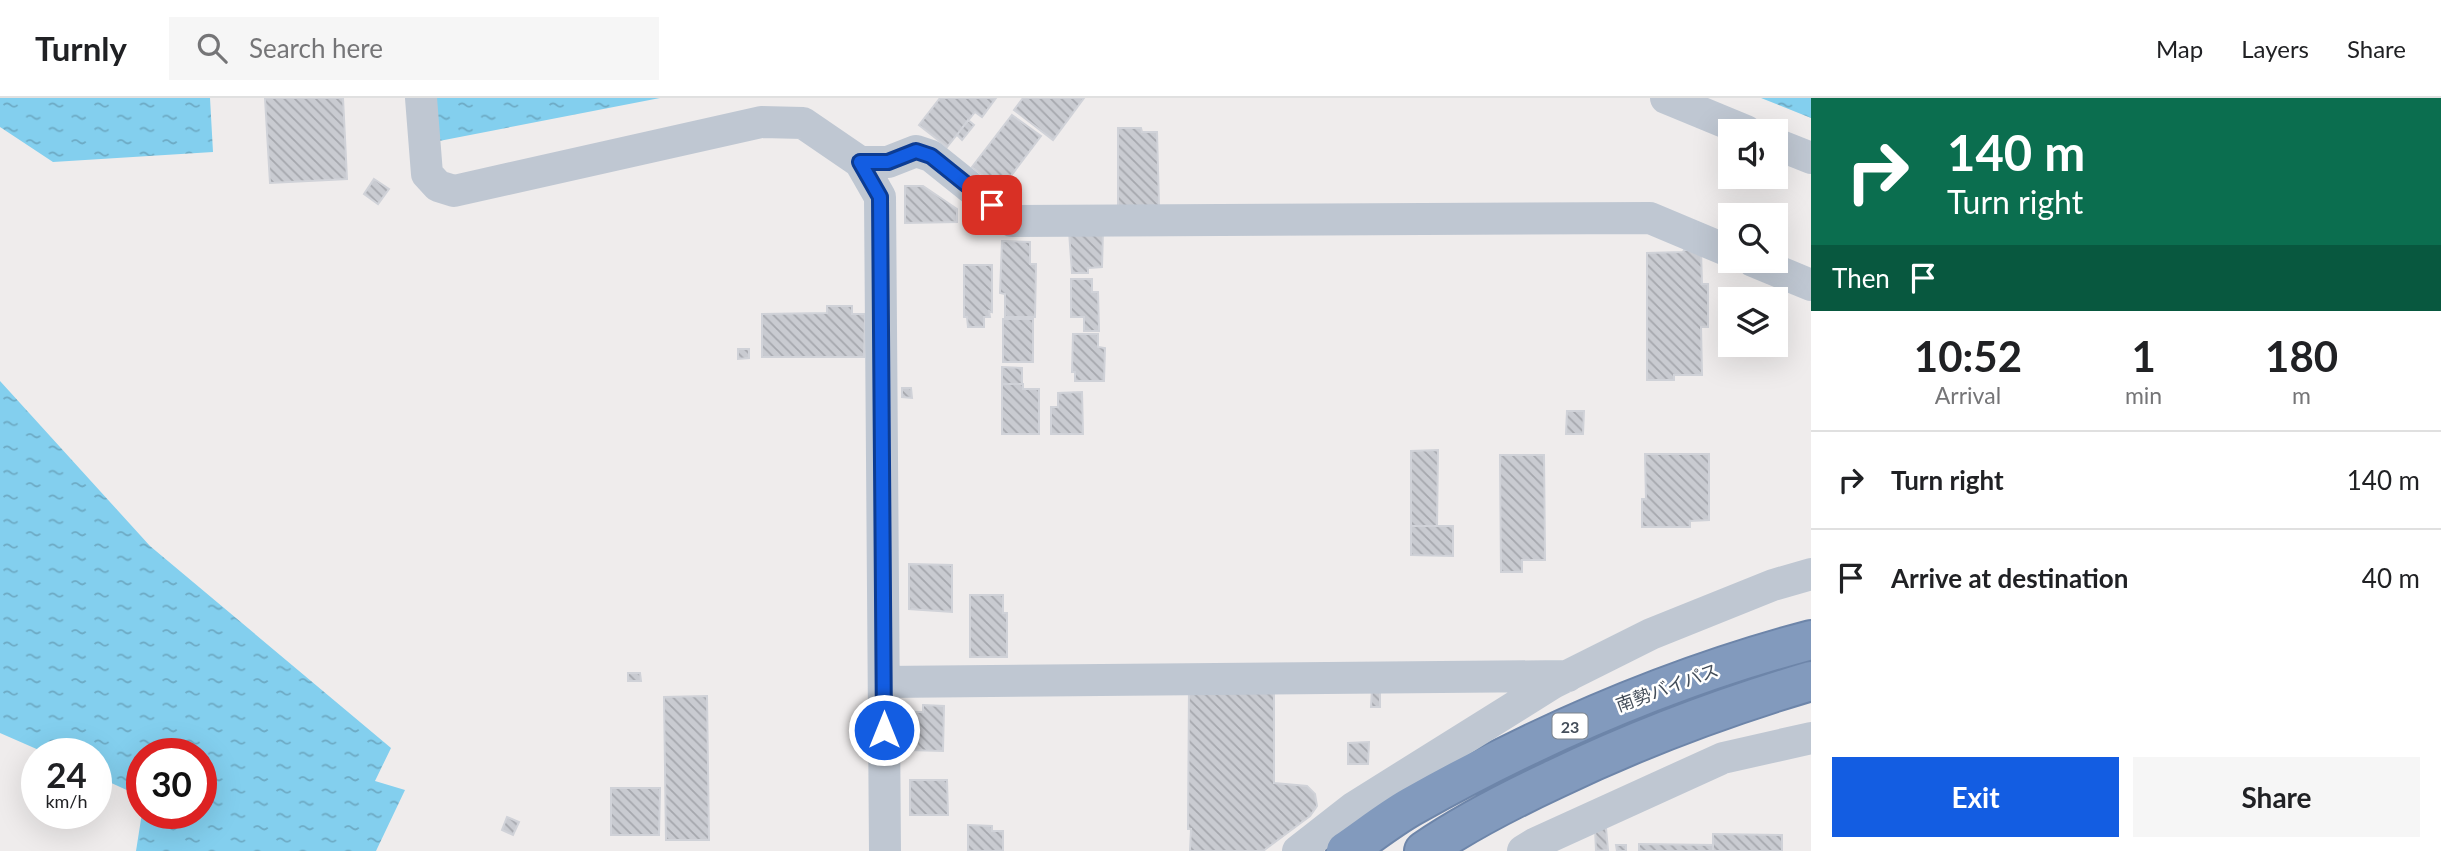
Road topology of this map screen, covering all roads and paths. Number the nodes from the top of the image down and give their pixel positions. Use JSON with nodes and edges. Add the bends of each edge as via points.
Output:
{"nodes":[{"id":1,"x":421,"y":98,"type":"edge"},
{"id":2,"x":1666,"y":98,"type":"edge"},
{"id":3,"x":808,"y":110,"type":"edge"},
{"id":4,"x":1718,"y":119,"type":"edge"},
{"id":5,"x":1788,"y":149,"type":"edge"},
{"id":6,"x":1811,"y":158,"type":"edge"},
{"id":7,"x":860,"y":162,"type":"junction"},
{"id":8,"x":1718,"y":247,"type":"edge"},
{"id":9,"x":1782,"y":273,"type":"edge"},
{"id":10,"x":1811,"y":285,"type":"edge"},
{"id":11,"x":1811,"y":574,"type":"edge"},
{"id":12,"x":1811,"y":640,"type":"edge"},
{"id":13,"x":1568,"y":676,"type":"junction"},
{"id":14,"x":1811,"y":681,"type":"edge"},
{"id":15,"x":884,"y":682,"type":"junction"},
{"id":16,"x":1811,"y":737,"type":"edge"},
{"id":17,"x":886,"y":851,"type":"edge"},
{"id":18,"x":1298,"y":851,"type":"edge"},
{"id":19,"x":1346,"y":851,"type":"edge"},
{"id":20,"x":1424,"y":851,"type":"edge"},
{"id":21,"x":1523,"y":851,"type":"edge"}],
"edges":[{"from":1,"to":3,"type":"street","via":[[427,174],[438,186],[454,191]]},
{"from":2,"to":4,"type":"street"},
{"from":3,"to":7,"type":"street"},
{"from":5,"to":6,"type":"street"},
{"from":7,"to":8,"type":"street","via":[[888,162],[916,151],[931,156],[1012,221],[1650,218]]},
{"from":7,"to":15,"type":"street","via":[[880,197]]},
{"from":9,"to":10,"type":"street"},
{"from":11,"to":13,"type":"street","via":[[1651,634]]},
{"from":12,"to":19,"type":"highway","name":"南勢バイパス","number":"23","via":[[1693,676],[1560,730],[1410,807]]},
{"from":13,"to":15,"type":"street"},
{"from":13,"to":18,"type":"street","via":[[1353,808]]},
{"from":14,"to":20,"type":"highway","number":"23","via":[[1639,741],[1509,801]]},
{"from":15,"to":17,"type":"street"},
{"from":16,"to":21,"type":"street","via":[[1723,758]]}]}
